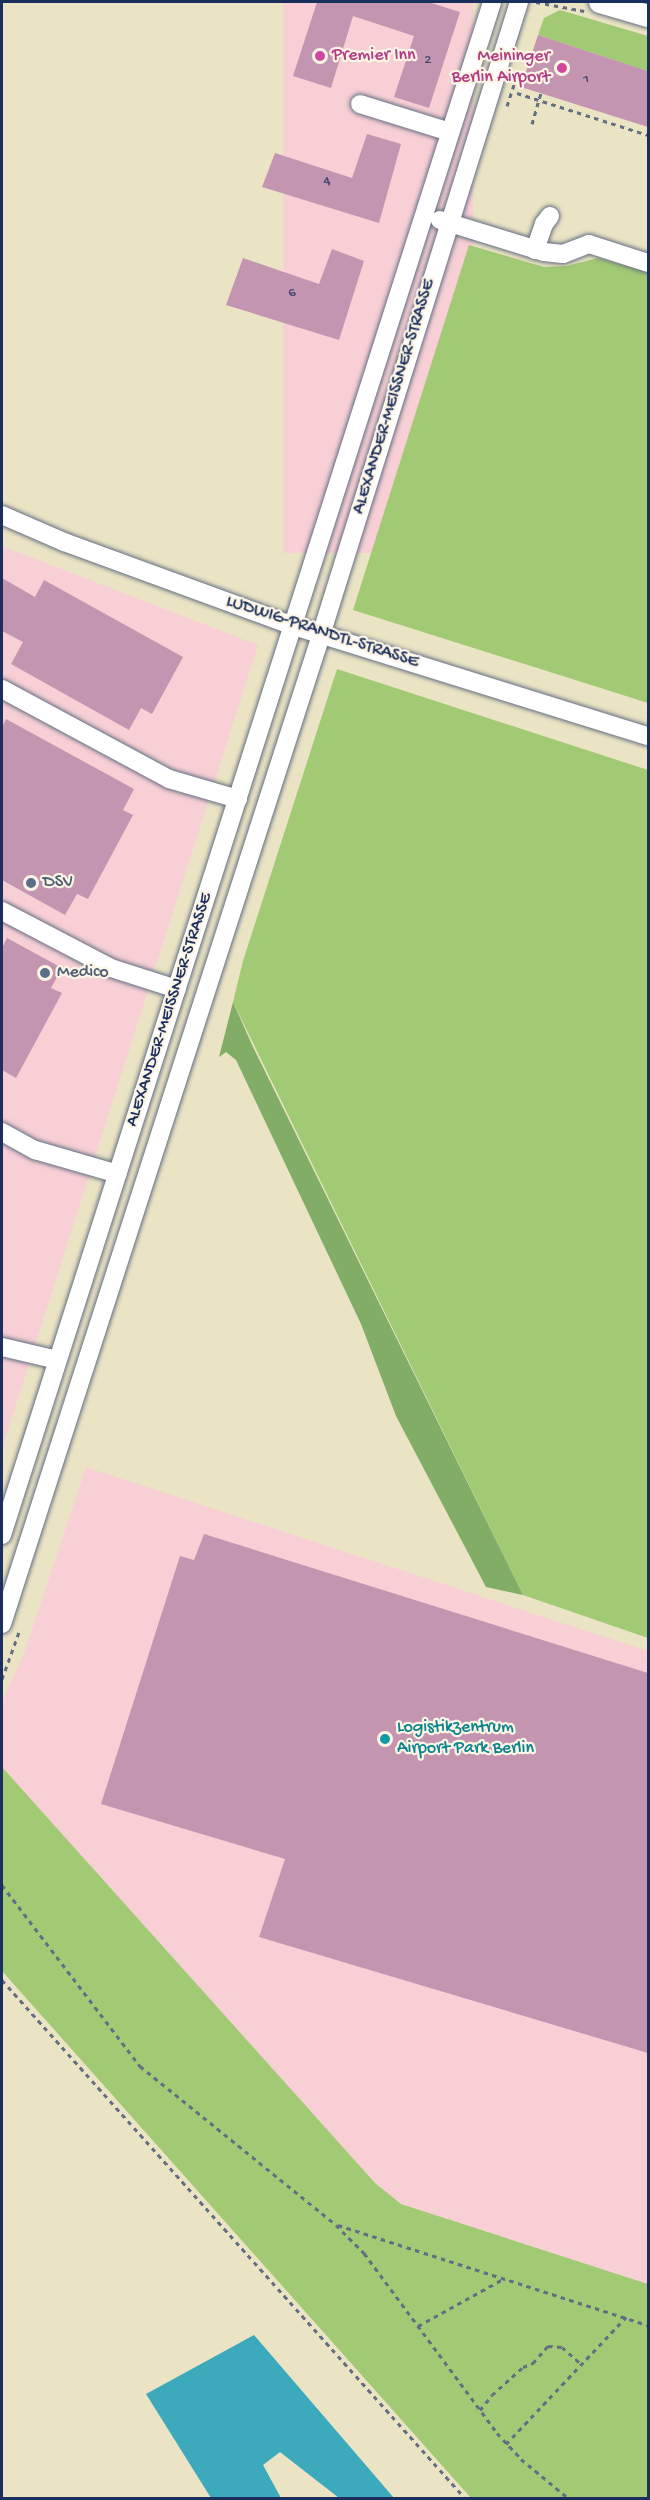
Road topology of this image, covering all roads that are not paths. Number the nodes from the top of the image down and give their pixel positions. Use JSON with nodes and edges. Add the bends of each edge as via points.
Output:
{"nodes":[{"id":1,"x":492,"y":2,"type":"edge"},
{"id":2,"x":519,"y":2,"type":"edge"},
{"id":3,"x":600,"y":2,"type":"edge"},
{"id":4,"x":648,"y":16,"type":"edge"},
{"id":5,"x":360,"y":104,"type":"dead end"},
{"id":6,"x":450,"y":132,"type":"junction"},
{"id":7,"x":424,"y":215,"type":"junction"},
{"id":8,"x":550,"y":216,"type":"dead end"},
{"id":9,"x":450,"y":223,"type":"junction"},
{"id":10,"x":535,"y":250,"type":"junction"},
{"id":11,"x":648,"y":263,"type":"edge"},
{"id":12,"x":2,"y":515,"type":"edge"},
{"id":13,"x":294,"y":626,"type":"junction"},
{"id":14,"x":321,"y":635,"type":"junction"},
{"id":15,"x":2,"y":689,"type":"edge"},
{"id":16,"x":648,"y":736,"type":"edge"},
{"id":17,"x":240,"y":791,"type":"junction"},
{"id":18,"x":270,"y":792,"type":"junction"},
{"id":19,"x":2,"y":911,"type":"edge"},
{"id":20,"x":177,"y":989,"type":"junction"},
{"id":21,"x":2,"y":1132,"type":"edge"},
{"id":22,"x":118,"y":1174,"type":"junction"},
{"id":23,"x":98,"y":1236,"type":"junction"},
{"id":24,"x":123,"y":1244,"type":"junction"},
{"id":25,"x":2,"y":1347,"type":"edge"},
{"id":26,"x":57,"y":1360,"type":"junction"},
{"id":27,"x":2,"y":1535,"type":"edge"},
{"id":28,"x":2,"y":1624,"type":"edge"}],
"edges":[{"from":1,"to":6,"type":"street","name":"ALEXANDER-MEISSNER-STRASSE"},
{"from":2,"to":9,"type":"street","name":"ALEXANDER-MEISSNER-STRASSE"},
{"from":3,"to":4,"type":"main road"},
{"from":5,"to":6,"type":"street"},
{"from":6,"to":7,"type":"street","name":"ALEXANDER-MEISSNER-STRASSE"},
{"from":7,"to":9,"type":"street"},
{"from":7,"to":13,"type":"street","name":"ALEXANDER-MEISSNER-STRASSE"},
{"from":8,"to":10,"type":"street"},
{"from":9,"to":10,"type":"street"},
{"from":9,"to":14,"type":"street","name":"ALEXANDER-MEISSNER-STRASSE"},
{"from":10,"to":11,"type":"street","via":[[563,254],[589,244]]},
{"from":12,"to":13,"type":"street","name":"LUDWIG-PRANDTL-STRASSE","via":[[64,542]]},
{"from":13,"to":14,"type":"street","name":"LUDWIG-PRANDTL-STRASSE"},
{"from":13,"to":17,"type":"street","name":"ALEXANDER-MEISSNER-STRASSE"},
{"from":14,"to":16,"type":"street","name":"LUDWIG-PRANDTL-STRASSE"},
{"from":14,"to":18,"type":"street","name":"ALEXANDER-MEISSNER-STRASSE"},
{"from":15,"to":17,"type":"street","via":[[169,779]]},
{"from":17,"to":18,"type":"street"},
{"from":17,"to":20,"type":"street","name":"ALEXANDER-MEISSNER-STRASSE"},
{"from":18,"to":24,"type":"street","name":"ALEXANDER-MEISSNER-STRASSE"},
{"from":19,"to":20,"type":"street","via":[[111,968]]},
{"from":20,"to":22,"type":"street","name":"ALEXANDER-MEISSNER-STRASSE"},
{"from":21,"to":22,"type":"street","via":[[35,1150]]},
{"from":22,"to":23,"type":"street","name":"ALEXANDER-MEISSNER-STRASSE"},
{"from":23,"to":24,"type":"street"},
{"from":23,"to":26,"type":"street","name":"ALEXANDER-MEISSNER-STRASSE"},
{"from":24,"to":28,"type":"street","name":"ALEXANDER-MEISSNER-STRASSE"},
{"from":25,"to":26,"type":"street"},
{"from":26,"to":27,"type":"street","name":"ALEXANDER-MEISSNER-STRASSE"}]}
